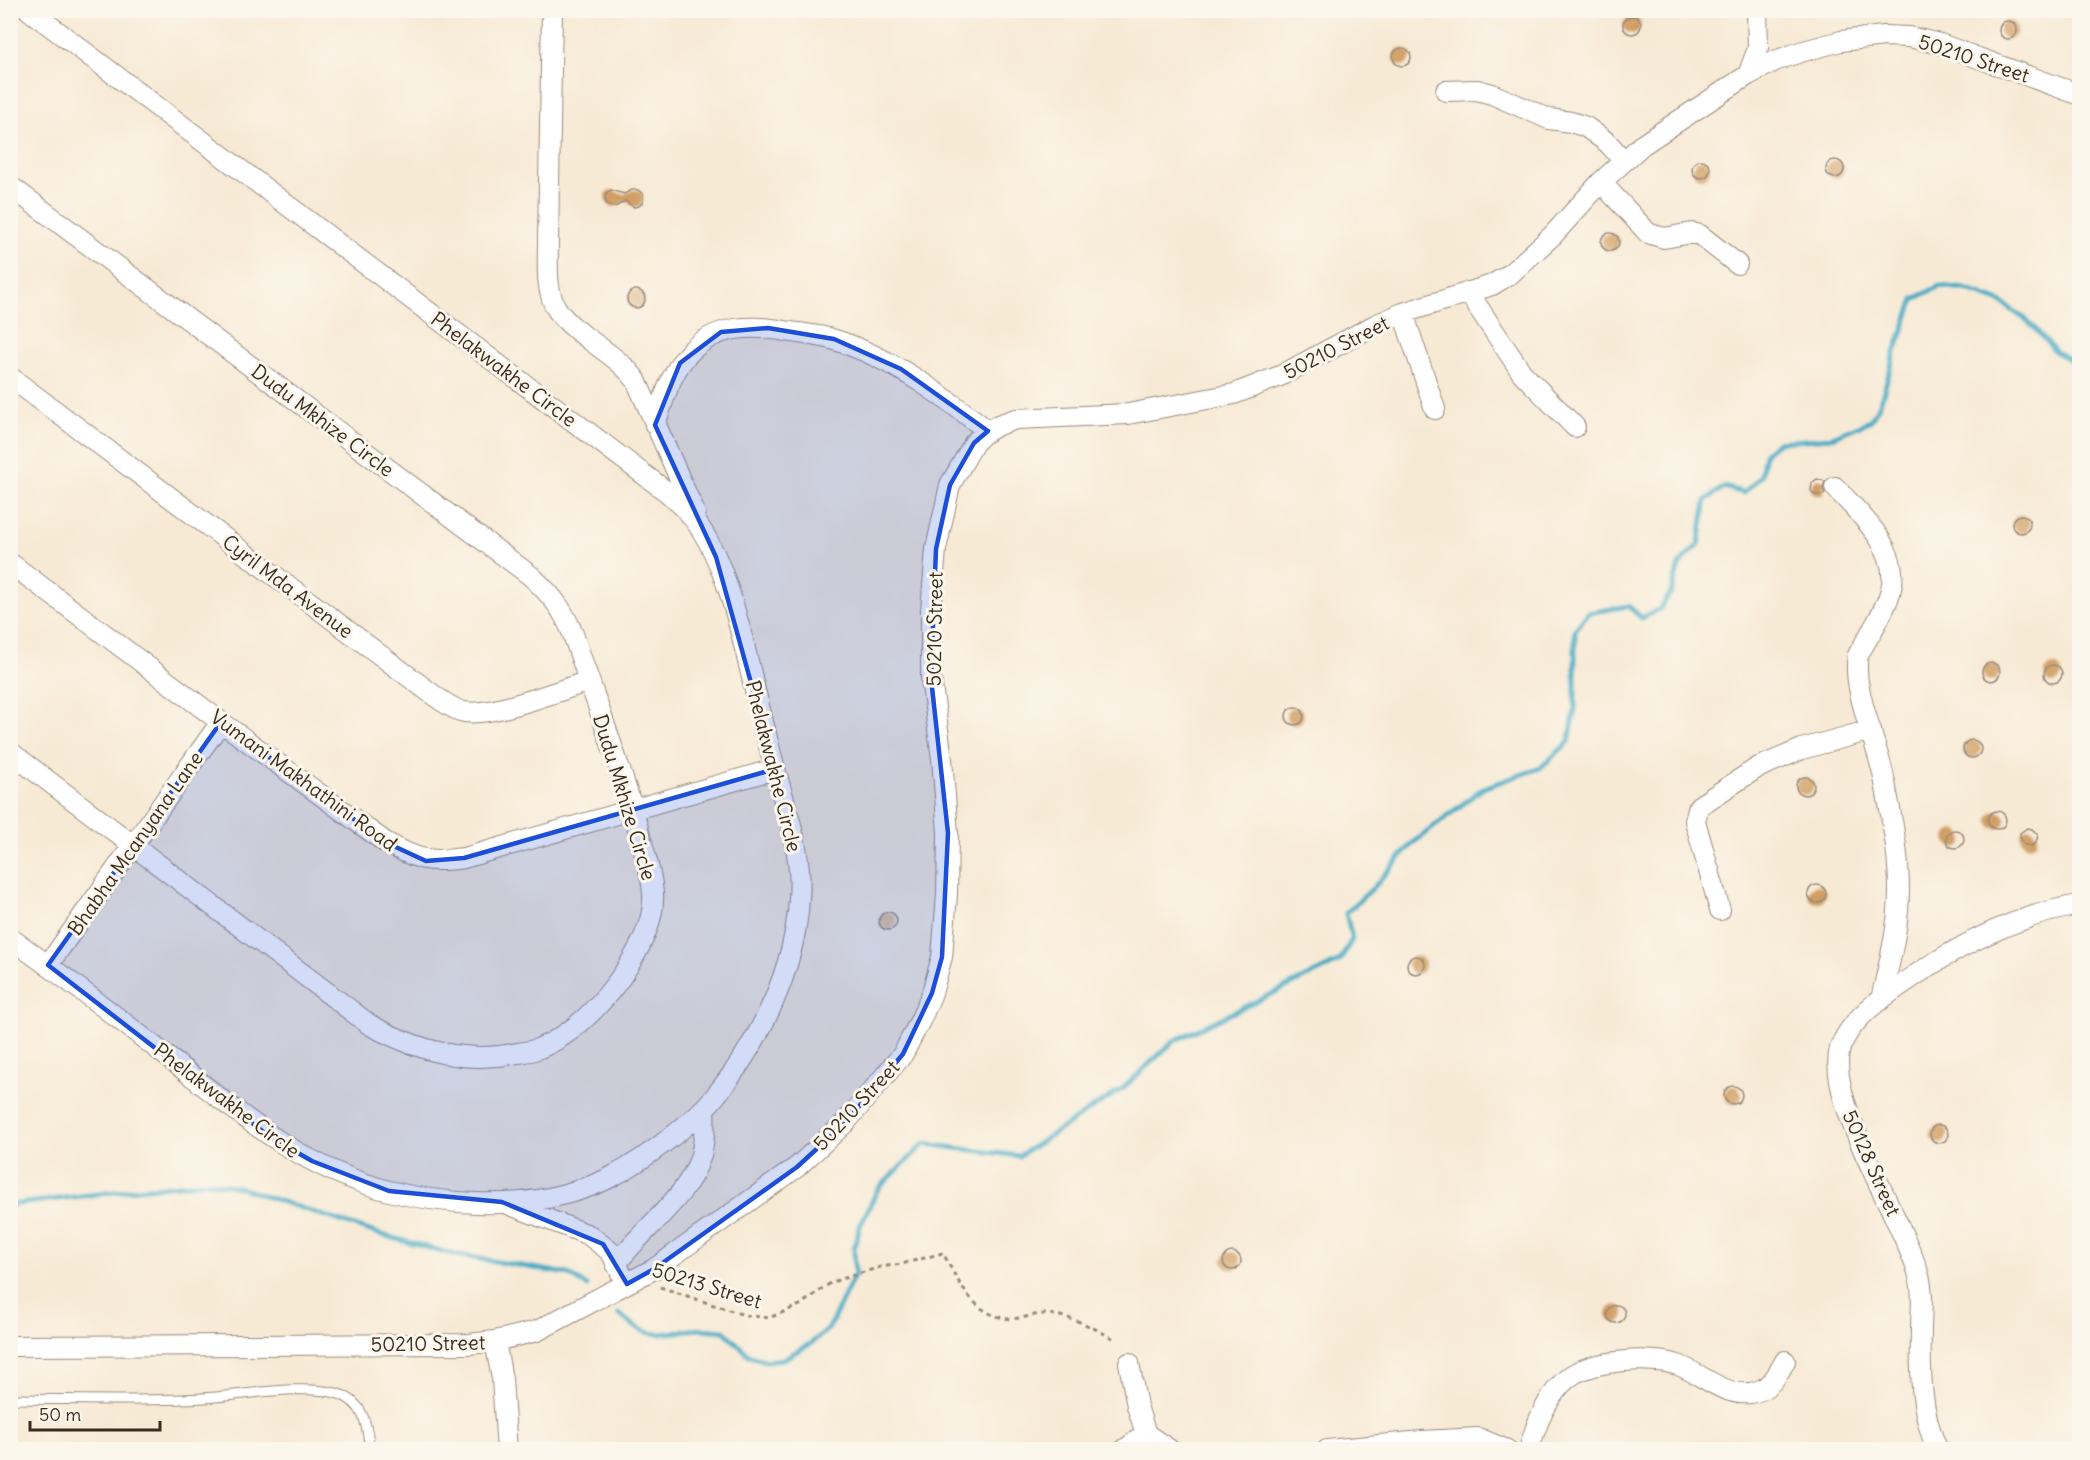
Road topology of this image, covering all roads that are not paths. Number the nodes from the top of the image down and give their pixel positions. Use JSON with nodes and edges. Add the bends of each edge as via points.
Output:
{"nodes":[{"id":1,"x":29,"y":10,"type":"edge"},
{"id":2,"x":552,"y":10,"type":"edge"},
{"id":3,"x":1757,"y":10,"type":"edge"},
{"id":4,"x":1748,"y":75,"type":"junction"},
{"id":5,"x":1446,"y":91,"type":"dead end"},
{"id":6,"x":2079,"y":95,"type":"edge"},
{"id":7,"x":1623,"y":160,"type":"junction"},
{"id":8,"x":1601,"y":182,"type":"junction"},
{"id":9,"x":10,"y":186,"type":"edge"},
{"id":10,"x":1737,"y":264,"type":"dead end"},
{"id":11,"x":1468,"y":292,"type":"junction"},
{"id":12,"x":1403,"y":313,"type":"junction"},
{"id":13,"x":10,"y":377,"type":"edge"},
{"id":14,"x":1435,"y":410,"type":"dead end"},
{"id":15,"x":655,"y":425,"type":"junction"},
{"id":16,"x":1575,"y":427,"type":"dead end"},
{"id":17,"x":988,"y":431,"type":"junction"},
{"id":18,"x":1835,"y":487,"type":"dead end"},
{"id":19,"x":704,"y":533,"type":"junction"},
{"id":20,"x":10,"y":563,"type":"edge"},
{"id":21,"x":589,"y":681,"type":"junction"},
{"id":22,"x":221,"y":722,"type":"junction"},
{"id":23,"x":1871,"y":730,"type":"junction"},
{"id":24,"x":10,"y":752,"type":"edge"},
{"id":25,"x":775,"y":769,"type":"junction"},
{"id":26,"x":633,"y":809,"type":"junction"},
{"id":27,"x":135,"y":844,"type":"junction"},
{"id":28,"x":2079,"y":905,"type":"edge"},
{"id":29,"x":1720,"y":910,"type":"dead end"},
{"id":30,"x":10,"y":938,"type":"edge"},
{"id":31,"x":48,"y":965,"type":"junction"},
{"id":32,"x":1881,"y":1000,"type":"junction"},
{"id":33,"x":704,"y":1109,"type":"junction"},
{"id":34,"x":502,"y":1203,"type":"junction"},
{"id":35,"x":616,"y":1264,"type":"junction"},
{"id":36,"x":631,"y":1281,"type":"junction"},
{"id":37,"x":495,"y":1341,"type":"junction"},
{"id":38,"x":10,"y":1346,"type":"edge"},
{"id":39,"x":1785,"y":1361,"type":"dead end"},
{"id":40,"x":1129,"y":1363,"type":"dead end"},
{"id":41,"x":10,"y":1399,"type":"edge"},
{"id":42,"x":1146,"y":1434,"type":"junction"},
{"id":43,"x":370,"y":1449,"type":"edge"},
{"id":44,"x":507,"y":1449,"type":"edge"},
{"id":45,"x":1124,"y":1449,"type":"edge"},
{"id":46,"x":1170,"y":1449,"type":"edge"},
{"id":47,"x":1327,"y":1449,"type":"edge"},
{"id":48,"x":1507,"y":1449,"type":"edge"},
{"id":49,"x":1529,"y":1449,"type":"edge"},
{"id":50,"x":1938,"y":1449,"type":"edge"}],
"edges":[{"from":1,"to":19,"type":"street","name":"Phelakwakhe Circle","via":[[667,492],[693,516]]},
{"from":2,"to":15,"type":"street","via":[[548,242],[551,296],[557,310],[571,324],[627,368]]},
{"from":3,"to":4,"type":"street","via":[[1758,48]]},
{"from":4,"to":6,"type":"street","name":"50210 Street","via":[[1775,61],[1841,41],[1909,37]]},
{"from":4,"to":7,"type":"street","name":"50210 Street"},
{"from":5,"to":7,"type":"street","via":[[1477,90],[1550,119],[1586,127]]},
{"from":7,"to":8,"type":"street","name":"50210 Street"},
{"from":8,"to":10,"type":"street","via":[[1648,233],[1664,238],[1700,235]]},
{"from":8,"to":11,"type":"street","name":"50210 Street","via":[[1553,235],[1510,274],[1492,285]]},
{"from":9,"to":21,"type":"street","name":"Dudu Mkhize Circle","via":[[531,576],[564,612]]},
{"from":11,"to":12,"type":"street","name":"50210 Street"},
{"from":11,"to":16,"type":"street","via":[[1522,373]]},
{"from":12,"to":14,"type":"street"},
{"from":12,"to":17,"type":"street","name":"50210 Street","via":[[1280,376],[1234,394],[1128,414],[1016,419]]},
{"from":13,"to":21,"type":"street","name":"Cyril Mda Avenue","via":[[417,683],[461,711],[493,711]]},
{"from":15,"to":17,"type":"street","via":[[671,379],[691,350],[721,332],[740,327],[834,339],[869,353],[930,388]]},
{"from":15,"to":19,"type":"street"},
{"from":17,"to":36,"type":"street","name":"50210 Street","via":[[974,443],[950,485],[936,549],[931,678],[948,833],[942,957],[932,993],[903,1054],[845,1123],[797,1167],[654,1269]]},
{"from":18,"to":23,"type":"street","via":[[1878,536],[1890,564],[1892,583],[1888,598],[1856,663],[1858,686]]},
{"from":19,"to":25,"type":"street","name":"Phelakwakhe Circle","via":[[733,606]]},
{"from":20,"to":22,"type":"street","name":"Vumani Makhathini Road"},
{"from":21,"to":26,"type":"street","name":"Dudu Mkhize Circle"},
{"from":22,"to":26,"type":"street","name":"Vumani Makhathini Road","via":[[385,842],[426,861],[464,858]]},
{"from":22,"to":27,"type":"street","name":"Bhabha Mcanyana Lane"},
{"from":23,"to":29,"type":"street","via":[[1802,749],[1757,768],[1699,806],[1695,820]]},
{"from":23,"to":32,"type":"street","via":[[1885,782],[1898,874],[1896,933]]},
{"from":24,"to":27,"type":"street","name":"Dudu Mkhize Circle"},
{"from":25,"to":26,"type":"street","name":"Vumani Makhathini Road"},
{"from":25,"to":33,"type":"street","name":"Phelakwakhe Circle","via":[[796,846],[800,879],[797,923],[777,993],[761,1028]]},
{"from":26,"to":27,"type":"street","name":"Dudu Mkhize Circle","via":[[654,895],[646,933],[632,961],[582,1022],[556,1040],[538,1049],[482,1059],[421,1048],[370,1025]]},
{"from":27,"to":31,"type":"street","name":"Bhabha Mcanyana Lane"},
{"from":28,"to":32,"type":"street","name":"50128 Street","via":[[2011,924],[1962,947]]},
{"from":30,"to":31,"type":"street","name":"Phelakwakhe Circle"},
{"from":31,"to":34,"type":"street","name":"Phelakwakhe Circle","via":[[270,1137],[312,1161],[389,1191],[461,1202]]},
{"from":32,"to":50,"type":"street","name":"50128 Street","via":[[1841,1044],[1840,1076],[1861,1147],[1914,1255],[1922,1286],[1920,1360],[1927,1422]]},
{"from":33,"to":34,"type":"street","name":"Phelakwakhe Circle","via":[[613,1176],[562,1196]]},
{"from":33,"to":35,"type":"street","via":[[705,1134],[689,1180]]},
{"from":34,"to":35,"type":"street","via":[[589,1235],[603,1244]]},
{"from":35,"to":36,"type":"street"},
{"from":36,"to":37,"type":"street","name":"50210 Street","via":[[537,1331]]},
{"from":37,"to":38,"type":"street","name":"50210 Street"},
{"from":37,"to":44,"type":"street"},
{"from":39,"to":49,"type":"street","via":[[1769,1385],[1749,1393],[1727,1390],[1688,1369],[1664,1362],[1623,1361],[1578,1371],[1552,1396]]},
{"from":40,"to":42,"type":"street"},
{"from":41,"to":43,"type":"lane","via":[[190,1399],[295,1390],[329,1392],[358,1405],[367,1423]]},
{"from":42,"to":45,"type":"street"},
{"from":42,"to":46,"type":"street"},
{"from":47,"to":48,"type":"street","via":[[1479,1438]]}]}
